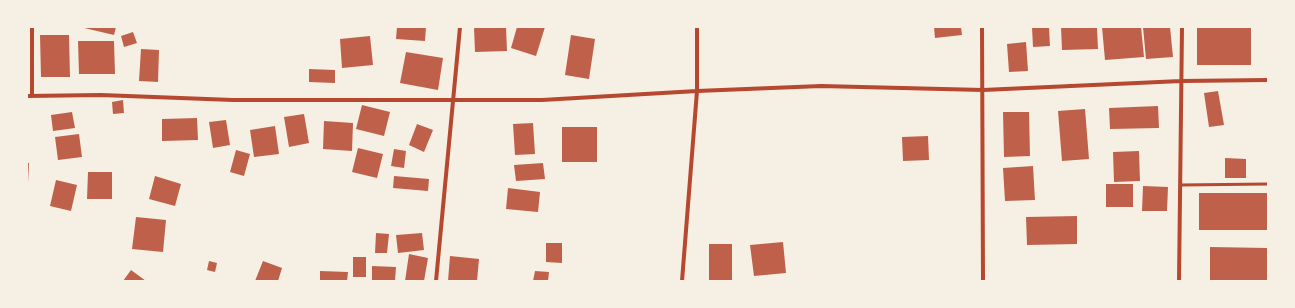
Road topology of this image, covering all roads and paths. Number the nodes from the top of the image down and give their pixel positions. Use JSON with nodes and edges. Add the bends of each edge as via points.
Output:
{"nodes":[{"id":1,"x":32,"y":27,"type":"edge"},
{"id":2,"x":460,"y":27,"type":"edge"},
{"id":3,"x":697,"y":27,"type":"edge"},
{"id":4,"x":982,"y":27,"type":"edge"},
{"id":5,"x":1182,"y":27,"type":"edge"},
{"id":6,"x":1268,"y":80,"type":"edge"},
{"id":7,"x":1181,"y":81,"type":"junction"},
{"id":8,"x":983,"y":90,"type":"junction"},
{"id":9,"x":697,"y":91,"type":"junction"},
{"id":10,"x":27,"y":96,"type":"edge"},
{"id":11,"x":32,"y":96,"type":"junction"},
{"id":12,"x":452,"y":100,"type":"junction"},
{"id":13,"x":1268,"y":184,"type":"edge"},
{"id":14,"x":1179,"y":185,"type":"junction"},
{"id":15,"x":436,"y":281,"type":"edge"},
{"id":16,"x":682,"y":281,"type":"edge"},
{"id":17,"x":983,"y":281,"type":"edge"},
{"id":18,"x":1179,"y":281,"type":"edge"}],
"edges":[{"from":1,"to":11,"type":"street"},
{"from":2,"to":12,"type":"street"},
{"from":3,"to":9,"type":"street"},
{"from":4,"to":8,"type":"street"},
{"from":5,"to":7,"type":"street"},
{"from":6,"to":7,"type":"street"},
{"from":7,"to":8,"type":"street"},
{"from":7,"to":14,"type":"street"},
{"from":8,"to":9,"type":"street","via":[[822,86]]},
{"from":8,"to":17,"type":"street"},
{"from":9,"to":12,"type":"street","via":[[542,100]]},
{"from":9,"to":16,"type":"street"},
{"from":10,"to":11,"type":"street"},
{"from":11,"to":12,"type":"street","via":[[101,95],[234,100]]},
{"from":12,"to":15,"type":"street"},
{"from":13,"to":14,"type":"lane"},
{"from":14,"to":18,"type":"street"}]}
